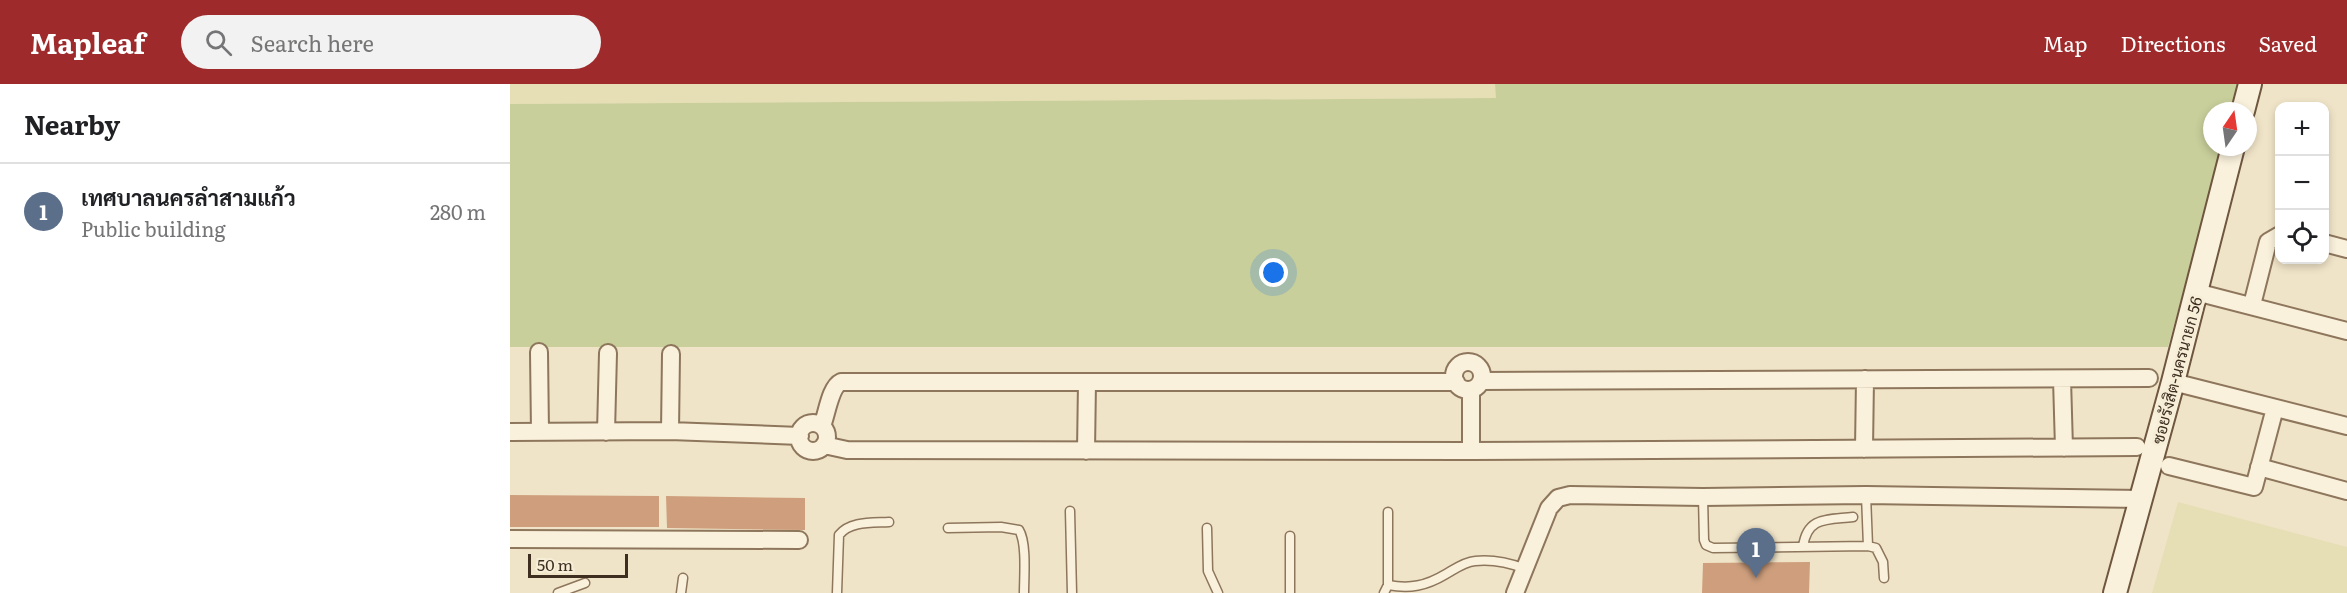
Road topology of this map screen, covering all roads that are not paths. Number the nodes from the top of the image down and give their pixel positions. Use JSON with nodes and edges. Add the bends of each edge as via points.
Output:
{"nodes":[{"id":1,"x":2250,"y":84,"type":"edge"},
{"id":2,"x":2245,"y":102,"type":"edge"},
{"id":3,"x":2231,"y":156,"type":"edge"},
{"id":4,"x":2275,"y":238,"type":"edge"},
{"id":5,"x":2329,"y":244,"type":"edge"},
{"id":6,"x":2347,"y":249,"type":"edge"},
{"id":7,"x":2196,"y":292,"type":"junction"},
{"id":8,"x":2252,"y":305,"type":"junction"},
{"id":9,"x":2347,"y":331,"type":"edge"},
{"id":10,"x":539,"y":352,"type":"dead end"},
{"id":11,"x":608,"y":353,"type":"dead end"},
{"id":12,"x":671,"y":354,"type":"dead end"},
{"id":13,"x":2149,"y":378,"type":"dead end"},
{"id":14,"x":1865,"y":379,"type":"junction"},
{"id":15,"x":2062,"y":379,"type":"junction"},
{"id":16,"x":1087,"y":382,"type":"junction"},
{"id":17,"x":2173,"y":382,"type":"junction"},
{"id":18,"x":1469,"y":384,"type":"junction"},
{"id":19,"x":2275,"y":408,"type":"junction"},
{"id":20,"x":822,"y":426,"type":"junction"},
{"id":21,"x":2347,"y":426,"type":"edge"},
{"id":22,"x":670,"y":431,"type":"junction"},
{"id":23,"x":510,"y":432,"type":"edge"},
{"id":24,"x":540,"y":432,"type":"junction"},
{"id":25,"x":606,"y":432,"type":"junction"},
{"id":26,"x":800,"y":436,"type":"junction"},
{"id":27,"x":824,"y":445,"type":"junction"},
{"id":28,"x":2138,"y":447,"type":"dead end"},
{"id":29,"x":2064,"y":448,"type":"junction"},
{"id":30,"x":1864,"y":449,"type":"junction"},
{"id":31,"x":1086,"y":451,"type":"junction"},
{"id":32,"x":1472,"y":451,"type":"junction"},
{"id":33,"x":2169,"y":466,"type":"dead end"},
{"id":34,"x":2259,"y":467,"type":"junction"},
{"id":35,"x":2347,"y":491,"type":"edge"},
{"id":36,"x":1866,"y":495,"type":"junction"},
{"id":37,"x":1702,"y":497,"type":"junction"},
{"id":38,"x":2142,"y":499,"type":"junction"},
{"id":39,"x":1070,"y":511,"type":"dead end"},
{"id":40,"x":1388,"y":512,"type":"dead end"},
{"id":41,"x":1853,"y":517,"type":"dead end"},
{"id":42,"x":889,"y":522,"type":"dead end"},
{"id":43,"x":948,"y":528,"type":"dead end"},
{"id":44,"x":1207,"y":528,"type":"dead end"},
{"id":45,"x":1290,"y":536,"type":"dead end"},
{"id":46,"x":510,"y":539,"type":"edge"},
{"id":47,"x":799,"y":540,"type":"dead end"},
{"id":48,"x":1868,"y":546,"type":"junction"},
{"id":49,"x":1803,"y":547,"type":"junction"},
{"id":50,"x":1526,"y":569,"type":"junction"},
{"id":51,"x":683,"y":578,"type":"dead end"},
{"id":52,"x":1884,"y":578,"type":"dead end"},
{"id":53,"x":585,"y":583,"type":"dead end"},
{"id":54,"x":1386,"y":589,"type":"edge"},
{"id":55,"x":558,"y":593,"type":"edge"},
{"id":56,"x":681,"y":593,"type":"edge"},
{"id":57,"x":837,"y":593,"type":"edge"},
{"id":58,"x":1024,"y":593,"type":"edge"},
{"id":59,"x":1072,"y":593,"type":"edge"},
{"id":60,"x":1218,"y":593,"type":"edge"},
{"id":61,"x":1290,"y":593,"type":"edge"},
{"id":62,"x":1515,"y":593,"type":"edge"},
{"id":63,"x":2115,"y":593,"type":"edge"}],
"edges":[{"from":1,"to":2,"type":"street"},
{"from":3,"to":7,"type":"street","name":"ซอยรังสิต-นครนายก 56"},
{"from":4,"to":8,"type":"street","via":[[2268,242]]},
{"from":5,"to":6,"type":"street"},
{"from":7,"to":8,"type":"street"},
{"from":7,"to":17,"type":"street","name":"ซอยรังสิต-นครนายก 56"},
{"from":8,"to":9,"type":"street"},
{"from":10,"to":24,"type":"street"},
{"from":11,"to":25,"type":"street"},
{"from":12,"to":22,"type":"street"},
{"from":13,"to":15,"type":"street"},
{"from":14,"to":15,"type":"street"},
{"from":14,"to":18,"type":"street"},
{"from":14,"to":30,"type":"street"},
{"from":15,"to":29,"type":"street"},
{"from":16,"to":18,"type":"street"},
{"from":16,"to":20,"type":"street","via":[[841,382],[832,390]]},
{"from":16,"to":31,"type":"street"},
{"from":17,"to":19,"type":"street"},
{"from":17,"to":38,"type":"street","name":"ซอยรังสิต-นครนายก 56"},
{"from":18,"to":32,"type":"street"},
{"from":19,"to":21,"type":"street"},
{"from":19,"to":34,"type":"street"},
{"from":20,"to":26,"type":"street","via":[[809,424]]},
{"from":20,"to":27,"type":"street","via":[[827,433]]},
{"from":22,"to":25,"type":"street"},
{"from":22,"to":26,"type":"street"},
{"from":23,"to":24,"type":"street"},
{"from":24,"to":25,"type":"street"},
{"from":26,"to":27,"type":"street","via":[[808,449]]},
{"from":27,"to":31,"type":"street","via":[[847,450]]},
{"from":28,"to":29,"type":"street"},
{"from":29,"to":30,"type":"street"},
{"from":30,"to":32,"type":"street"},
{"from":31,"to":32,"type":"street"},
{"from":33,"to":34,"type":"street","via":[[2251,488]]},
{"from":34,"to":35,"type":"street"},
{"from":36,"to":37,"type":"street"},
{"from":36,"to":38,"type":"street"},
{"from":36,"to":48,"type":"lane"},
{"from":37,"to":49,"type":"lane","via":[[1704,540],[1713,548]]},
{"from":37,"to":50,"type":"street","via":[[1558,498],[1549,508]]},
{"from":38,"to":63,"type":"street","name":"ซอยรังสิต-นครนายก 56"},
{"from":39,"to":59,"type":"lane"},
{"from":40,"to":54,"type":"lane"},
{"from":41,"to":49,"type":"lane","via":[[1814,524],[1804,537]]},
{"from":42,"to":57,"type":"lane","via":[[854,525],[839,535]]},
{"from":43,"to":58,"type":"lane","via":[[1018,530],[1022,535]]},
{"from":44,"to":60,"type":"lane","via":[[1208,571]]},
{"from":45,"to":61,"type":"lane"},
{"from":46,"to":47,"type":"street"},
{"from":48,"to":49,"type":"lane"},
{"from":48,"to":52,"type":"lane","via":[[1880,553]]},
{"from":50,"to":54,"type":"lane","via":[[1510,563],[1474,561],[1428,584]]},
{"from":50,"to":62,"type":"street"},
{"from":51,"to":56,"type":"lane"},
{"from":53,"to":55,"type":"lane"}]}
